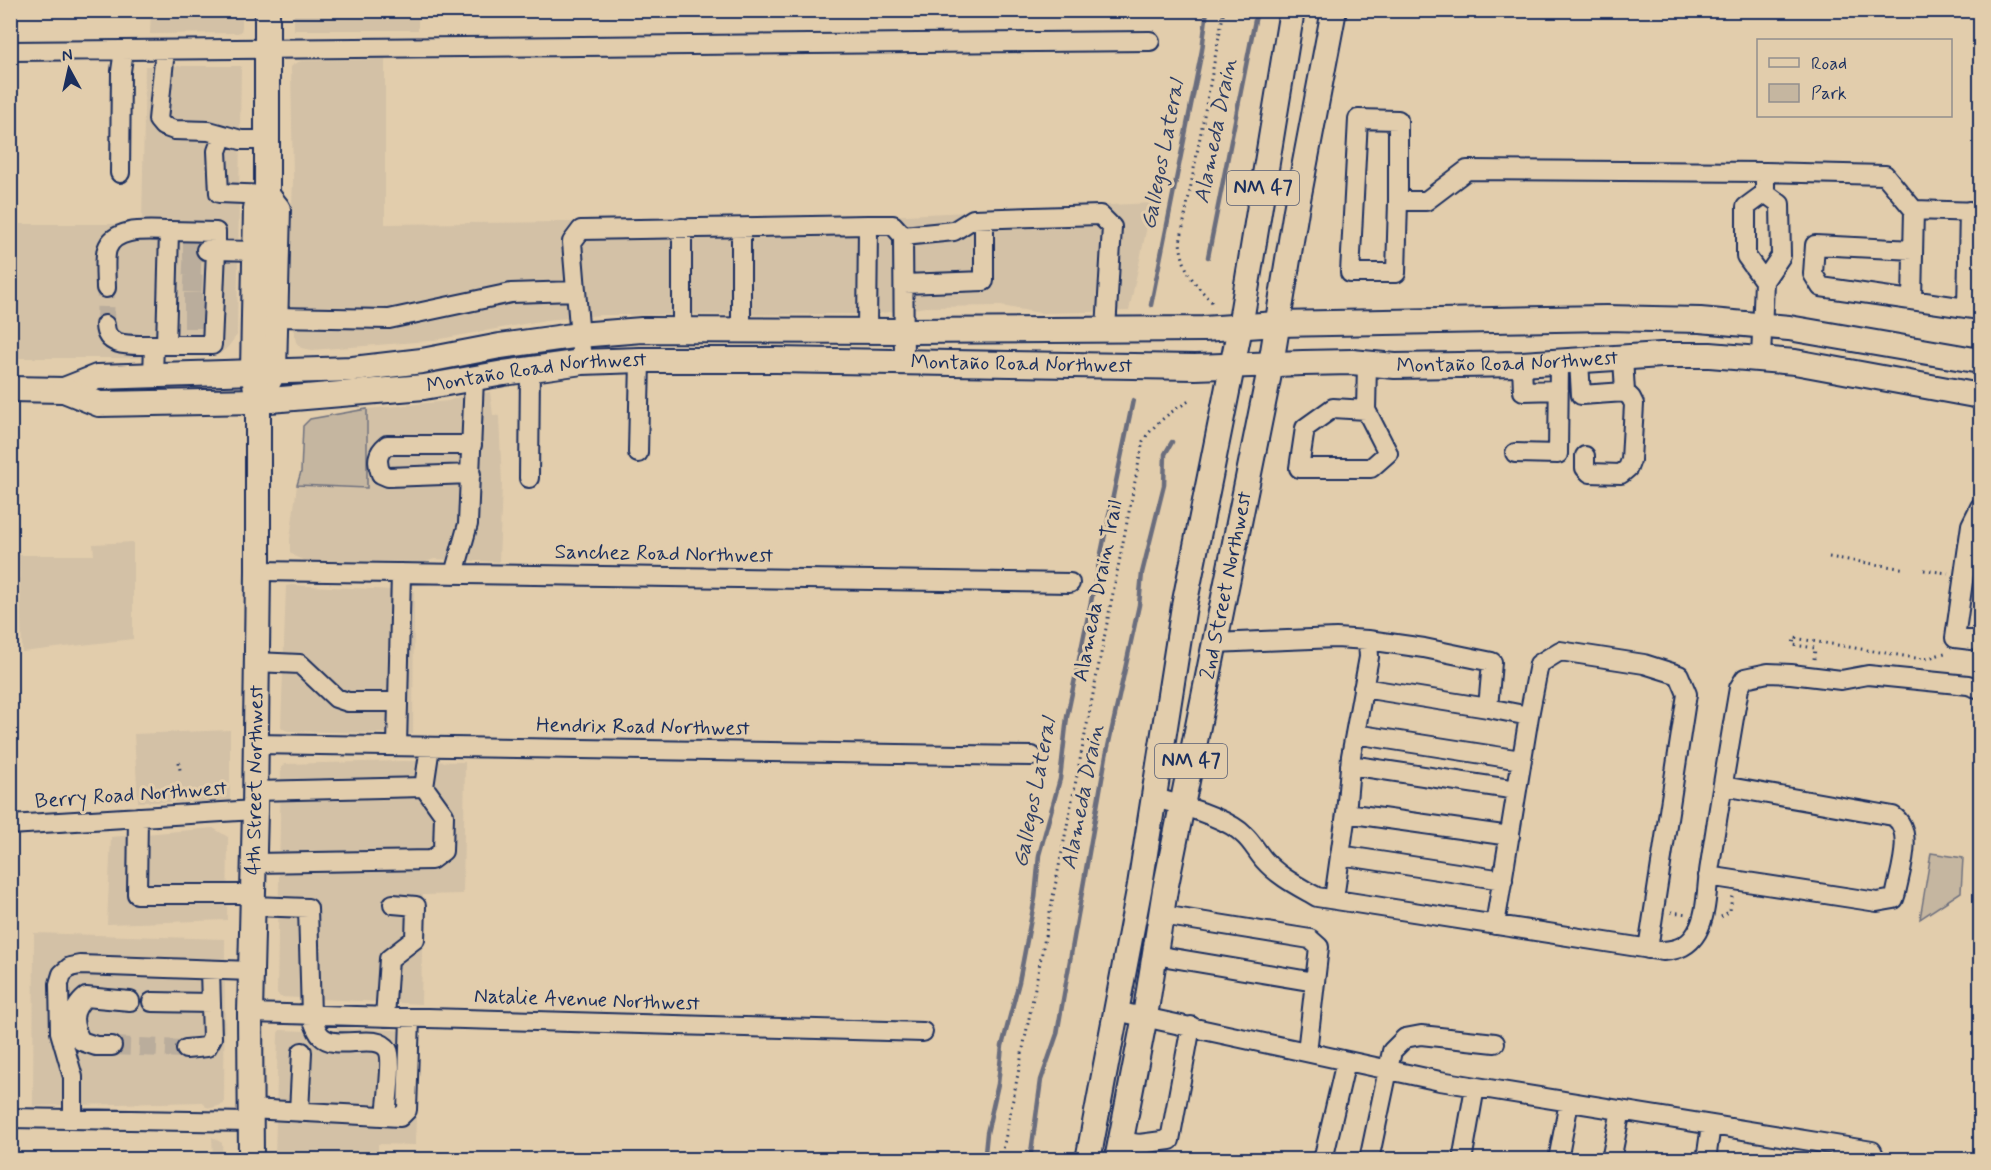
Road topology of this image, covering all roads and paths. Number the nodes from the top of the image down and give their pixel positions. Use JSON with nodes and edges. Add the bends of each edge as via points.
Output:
{"nodes":[{"id":1,"x":267,"y":10,"type":"edge"},
{"id":2,"x":1224,"y":10,"type":"edge"},
{"id":3,"x":1292,"y":10,"type":"edge"},
{"id":4,"x":1334,"y":10,"type":"edge"},
{"id":5,"x":1150,"y":41,"type":"dead end"},
{"id":6,"x":267,"y":49,"type":"junction"},
{"id":7,"x":124,"y":50,"type":"junction"},
{"id":8,"x":165,"y":50,"type":"junction"},
{"id":9,"x":10,"y":51,"type":"edge"},
{"id":10,"x":223,"y":135,"type":"junction"},
{"id":11,"x":267,"y":140,"type":"junction"},
{"id":12,"x":1765,"y":172,"type":"junction"},
{"id":13,"x":120,"y":173,"type":"dead end"},
{"id":14,"x":1765,"y":194,"type":"junction"},
{"id":15,"x":267,"y":195,"type":"junction"},
{"id":16,"x":1398,"y":201,"type":"junction"},
{"id":17,"x":1914,"y":210,"type":"junction"},
{"id":18,"x":1975,"y":212,"type":"edge"},
{"id":19,"x":984,"y":219,"type":"junction"},
{"id":20,"x":868,"y":225,"type":"junction"},
{"id":21,"x":682,"y":228,"type":"junction"},
{"id":22,"x":741,"y":228,"type":"junction"},
{"id":23,"x":903,"y":236,"type":"junction"},
{"id":24,"x":1913,"y":250,"type":"junction"},
{"id":25,"x":255,"y":251,"type":"junction"},
{"id":26,"x":175,"y":261,"type":"junction"},
{"id":27,"x":1764,"y":281,"type":"junction"},
{"id":28,"x":210,"y":284,"type":"junction"},
{"id":29,"x":904,"y":284,"type":"junction"},
{"id":30,"x":106,"y":288,"type":"tunnel mouth"},
{"id":31,"x":576,"y":291,"type":"junction"},
{"id":32,"x":1912,"y":300,"type":"junction"},
{"id":33,"x":1212,"y":302,"type":"dead end"},
{"id":34,"x":1974,"y":309,"type":"edge"},
{"id":35,"x":276,"y":317,"type":"junction"},
{"id":36,"x":1277,"y":324,"type":"junction"},
{"id":37,"x":105,"y":325,"type":"dead end"},
{"id":38,"x":1763,"y":325,"type":"junction"},
{"id":39,"x":1240,"y":327,"type":"junction"},
{"id":40,"x":741,"y":330,"type":"junction"},
{"id":41,"x":1106,"y":330,"type":"junction"},
{"id":42,"x":682,"y":331,"type":"junction"},
{"id":43,"x":867,"y":331,"type":"junction"},
{"id":44,"x":904,"y":332,"type":"junction"},
{"id":45,"x":579,"y":335,"type":"junction"},
{"id":46,"x":160,"y":345,"type":"junction"},
{"id":47,"x":1623,"y":358,"type":"junction"},
{"id":48,"x":1761,"y":358,"type":"junction"},
{"id":49,"x":640,"y":360,"type":"junction"},
{"id":50,"x":1980,"y":361,"type":"edge"},
{"id":51,"x":582,"y":362,"type":"junction"},
{"id":52,"x":904,"y":362,"type":"junction"},
{"id":53,"x":1569,"y":362,"type":"junction"},
{"id":54,"x":1271,"y":364,"type":"junction"},
{"id":55,"x":1368,"y":364,"type":"junction"},
{"id":56,"x":1522,"y":364,"type":"junction"},
{"id":57,"x":1232,"y":366,"type":"junction"},
{"id":58,"x":531,"y":369,"type":"junction"},
{"id":59,"x":264,"y":371,"type":"junction"},
{"id":60,"x":153,"y":375,"type":"junction"},
{"id":61,"x":474,"y":378,"type":"junction"},
{"id":62,"x":10,"y":389,"type":"edge"},
{"id":63,"x":64,"y":390,"type":"junction"},
{"id":64,"x":1559,"y":390,"type":"junction"},
{"id":65,"x":1625,"y":392,"type":"junction"},
{"id":66,"x":1980,"y":396,"type":"edge"},
{"id":67,"x":258,"y":401,"type":"junction"},
{"id":68,"x":1189,"y":401,"type":"dead end"},
{"id":69,"x":1366,"y":410,"type":"junction"},
{"id":70,"x":472,"y":445,"type":"junction"},
{"id":71,"x":638,"y":453,"type":"dead end"},
{"id":72,"x":1515,"y":453,"type":"dead end"},
{"id":73,"x":1585,"y":456,"type":"dead end"},
{"id":74,"x":471,"y":474,"type":"junction"},
{"id":75,"x":529,"y":478,"type":"dead end"},
{"id":76,"x":1980,"y":507,"type":"edge"},
{"id":77,"x":1829,"y":557,"type":"dead end"},
{"id":78,"x":1906,"y":569,"type":"dead end"},
{"id":79,"x":1924,"y":570,"type":"dead end"},
{"id":80,"x":258,"y":571,"type":"junction"},
{"id":81,"x":400,"y":573,"type":"junction"},
{"id":82,"x":454,"y":574,"type":"junction"},
{"id":83,"x":1953,"y":574,"type":"dead end"},
{"id":84,"x":1070,"y":583,"type":"dead end"},
{"id":85,"x":1368,"y":640,"type":"junction"},
{"id":86,"x":1980,"y":641,"type":"edge"},
{"id":87,"x":1214,"y":643,"type":"junction"},
{"id":88,"x":1954,"y":644,"type":"junction"},
{"id":89,"x":256,"y":662,"type":"junction"},
{"id":90,"x":1814,"y":667,"type":"dead end"},
{"id":91,"x":1363,"y":688,"type":"junction"},
{"id":92,"x":1980,"y":689,"type":"edge"},
{"id":93,"x":398,"y":702,"type":"junction"},
{"id":94,"x":1488,"y":708,"type":"junction"},
{"id":95,"x":1529,"y":716,"type":"junction"},
{"id":96,"x":1355,"y":734,"type":"junction"},
{"id":97,"x":255,"y":744,"type":"junction"},
{"id":98,"x":397,"y":746,"type":"junction"},
{"id":99,"x":430,"y":747,"type":"junction"},
{"id":100,"x":1032,"y":756,"type":"dead end"},
{"id":101,"x":1521,"y":760,"type":"junction"},
{"id":102,"x":179,"y":762,"type":"dead end"},
{"id":103,"x":1350,"y":765,"type":"junction"},
{"id":104,"x":180,"y":770,"type":"dead end"},
{"id":105,"x":1723,"y":786,"type":"junction"},
{"id":106,"x":423,"y":787,"type":"junction"},
{"id":107,"x":1517,"y":790,"type":"junction"},
{"id":108,"x":1155,"y":798,"type":"junction"},
{"id":109,"x":255,"y":801,"type":"junction"},
{"id":110,"x":1182,"y":805,"type":"junction"},
{"id":111,"x":1346,"y":813,"type":"junction"},
{"id":112,"x":138,"y":817,"type":"junction"},
{"id":113,"x":10,"y":825,"type":"edge"},
{"id":114,"x":1510,"y":836,"type":"junction"},
{"id":115,"x":1340,"y":855,"type":"junction"},
{"id":116,"x":254,"y":863,"type":"junction"},
{"id":117,"x":1708,"y":876,"type":"junction"},
{"id":118,"x":1503,"y":880,"type":"junction"},
{"id":119,"x":1732,"y":896,"type":"dead end"},
{"id":120,"x":1334,"y":899,"type":"junction"},
{"id":121,"x":253,"y":900,"type":"junction"},
{"id":122,"x":393,"y":904,"type":"dead end"},
{"id":123,"x":1663,"y":911,"type":"dead end"},
{"id":124,"x":1161,"y":915,"type":"junction"},
{"id":125,"x":1694,"y":915,"type":"dead end"},
{"id":126,"x":1719,"y":919,"type":"dead end"},
{"id":127,"x":1495,"y":925,"type":"junction"},
{"id":128,"x":1648,"y":949,"type":"junction"},
{"id":129,"x":1155,"y":955,"type":"junction"},
{"id":130,"x":210,"y":970,"type":"junction"},
{"id":131,"x":251,"y":971,"type":"junction"},
{"id":132,"x":1315,"y":982,"type":"junction"},
{"id":133,"x":59,"y":994,"type":"junction"},
{"id":134,"x":86,"y":997,"type":"junction"},
{"id":135,"x":130,"y":1001,"type":"dead end"},
{"id":136,"x":152,"y":1002,"type":"dead end"},
{"id":137,"x":211,"y":1004,"type":"junction"},
{"id":138,"x":1116,"y":1011,"type":"junction"},
{"id":139,"x":250,"y":1013,"type":"junction"},
{"id":140,"x":311,"y":1015,"type":"junction"},
{"id":141,"x":1145,"y":1016,"type":"junction"},
{"id":142,"x":385,"y":1017,"type":"junction"},
{"id":143,"x":410,"y":1018,"type":"junction"},
{"id":144,"x":1191,"y":1026,"type":"junction"},
{"id":145,"x":922,"y":1032,"type":"dead end"},
{"id":146,"x":1495,"y":1043,"type":"dead end"},
{"id":147,"x":112,"y":1046,"type":"tunnel mouth"},
{"id":148,"x":186,"y":1049,"type":"tunnel mouth"},
{"id":149,"x":302,"y":1052,"type":"dead end"},
{"id":150,"x":1307,"y":1052,"type":"junction"},
{"id":151,"x":1346,"y":1061,"type":"junction"},
{"id":152,"x":1389,"y":1070,"type":"junction"},
{"id":153,"x":1475,"y":1087,"type":"junction"},
{"id":154,"x":1569,"y":1102,"type":"junction"},
{"id":155,"x":1621,"y":1110,"type":"junction"},
{"id":156,"x":299,"y":1112,"type":"junction"},
{"id":157,"x":250,"y":1115,"type":"junction"},
{"id":158,"x":386,"y":1116,"type":"junction"},
{"id":159,"x":10,"y":1118,"type":"edge"},
{"id":160,"x":73,"y":1119,"type":"junction"},
{"id":161,"x":1711,"y":1125,"type":"junction"},
{"id":162,"x":1119,"y":1150,"type":"edge"},
{"id":163,"x":1463,"y":1155,"type":"dead end"},
{"id":164,"x":251,"y":1160,"type":"edge"},
{"id":165,"x":1001,"y":1160,"type":"edge"},
{"id":166,"x":1088,"y":1160,"type":"edge"},
{"id":167,"x":1323,"y":1160,"type":"edge"},
{"id":168,"x":1369,"y":1160,"type":"edge"},
{"id":169,"x":1558,"y":1160,"type":"edge"},
{"id":170,"x":1611,"y":1160,"type":"edge"},
{"id":171,"x":1706,"y":1160,"type":"edge"},
{"id":172,"x":1876,"y":1160,"type":"edge"}],
"edges":[{"from":1,"to":6,"type":"main road","name":"4th Street Northwest"},
{"from":2,"to":33,"type":"path","via":[[1180,243],[1188,273]]},
{"from":3,"to":39,"type":"main road","name":"2nd Street Northwest","number":"NM 47"},
{"from":4,"to":36,"type":"main road","name":"2nd Street Northwest","number":"NM 47"},
{"from":5,"to":6,"type":"street"},
{"from":6,"to":8,"type":"street"},
{"from":6,"to":11,"type":"main road","name":"4th Street Northwest"},
{"from":7,"to":8,"type":"street"},
{"from":7,"to":9,"type":"street"},
{"from":7,"to":13,"type":"street"},
{"from":8,"to":10,"type":"street","via":[[158,120],[174,130]]},
{"from":10,"to":11,"type":"street"},
{"from":10,"to":15,"type":"street","via":[[217,151],[219,194]]},
{"from":11,"to":15,"type":"main road","name":"4th Street Northwest"},
{"from":12,"to":14,"type":"street"},
{"from":12,"to":16,"type":"street","via":[[1467,170],[1426,201]]},
{"from":12,"to":17,"type":"street","via":[[1885,175]]},
{"from":14,"to":27,"type":"street","via":[[1780,204],[1781,256]]},
{"from":14,"to":27,"type":"street","via":[[1746,207],[1746,256]]},
{"from":15,"to":25,"type":"main road","name":"4th Street Northwest","via":[[256,208]]},
{"from":15,"to":35,"type":"main road","name":"4th Street Northwest","via":[[278,209]]},
{"from":16,"to":16,"type":"street","via":[[1398,120],[1358,119],[1350,273],[1396,273]]},
{"from":17,"to":18,"type":"street"},
{"from":17,"to":24,"type":"street"},
{"from":18,"to":34,"type":"street"},
{"from":19,"to":23,"type":"street","via":[[973,219],[954,231]]},
{"from":19,"to":29,"type":"street","via":[[984,281]]},
{"from":19,"to":41,"type":"street","via":[[1100,215],[1112,227]]},
{"from":20,"to":22,"type":"street"},
{"from":20,"to":23,"type":"street","via":[[894,225]]},
{"from":20,"to":43,"type":"street"},
{"from":21,"to":22,"type":"street"},
{"from":21,"to":31,"type":"street","via":[[581,230],[572,242]]},
{"from":21,"to":42,"type":"street"},
{"from":22,"to":40,"type":"street"},
{"from":23,"to":29,"type":"street"},
{"from":24,"to":32,"type":"street"},
{"from":24,"to":32,"type":"street","via":[[1815,245],[1813,274],[1821,287]]},
{"from":25,"to":28,"type":"street"},
{"from":25,"to":59,"type":"main road","name":"4th Street Northwest"},
{"from":26,"to":28,"type":"street","via":[[216,232]]},
{"from":26,"to":30,"type":"street","via":[[132,231],[117,237],[107,249]]},
{"from":26,"to":46,"type":"street","via":[[175,310]]},
{"from":27,"to":38,"type":"street"},
{"from":28,"to":46,"type":"street","via":[[212,345]]},
{"from":29,"to":44,"type":"street"},
{"from":31,"to":35,"type":"street","via":[[511,293],[389,319]]},
{"from":31,"to":45,"type":"street"},
{"from":32,"to":34,"type":"street"},
{"from":35,"to":59,"type":"main road","name":"4th Street Northwest"},
{"from":36,"to":38,"type":"main road","name":"Montaño Road Northwest","via":[[1606,318]]},
{"from":36,"to":39,"type":"main road","name":"Montaño Road Northwest"},
{"from":36,"to":54,"type":"main road","name":"2nd Street Northwest","number":"NM 47"},
{"from":37,"to":46,"type":"street","via":[[111,341]]},
{"from":38,"to":48,"type":"street"},
{"from":38,"to":50,"type":"main road","name":"Montaño Road Northwest"},
{"from":39,"to":41,"type":"main road","name":"Montaño Road Northwest"},
{"from":39,"to":57,"type":"main road","name":"2nd Street Northwest","number":"NM 47"},
{"from":40,"to":42,"type":"main road","name":"Montaño Road Northwest"},
{"from":40,"to":43,"type":"main road","name":"Montaño Road Northwest"},
{"from":41,"to":44,"type":"main road","name":"Montaño Road Northwest"},
{"from":42,"to":45,"type":"main road","name":"Montaño Road Northwest"},
{"from":43,"to":44,"type":"main road","name":"Montaño Road Northwest"},
{"from":44,"to":52,"type":"street"},
{"from":45,"to":51,"type":"street"},
{"from":45,"to":59,"type":"main road","name":"Montaño Road Northwest","via":[[365,368]]},
{"from":46,"to":60,"type":"street"},
{"from":47,"to":48,"type":"main road","name":"Montaño Road Northwest"},
{"from":47,"to":53,"type":"main road","name":"Montaño Road Northwest"},
{"from":47,"to":65,"type":"street"},
{"from":48,"to":66,"type":"main road","name":"Montaño Road Northwest"},
{"from":49,"to":51,"type":"main road","name":"Montaño Road Northwest"},
{"from":49,"to":52,"type":"main road","name":"Montaño Road Northwest"},
{"from":49,"to":71,"type":"street"},
{"from":51,"to":58,"type":"main road","name":"Montaño Road Northwest"},
{"from":52,"to":57,"type":"main road","name":"Montaño Road Northwest"},
{"from":53,"to":56,"type":"main road","name":"Montaño Road Northwest"},
{"from":53,"to":64,"type":"street"},
{"from":53,"to":65,"type":"street","via":[[1581,395]]},
{"from":54,"to":55,"type":"main road","name":"Montaño Road Northwest"},
{"from":54,"to":57,"type":"main road","name":"Montaño Road Northwest"},
{"from":54,"to":87,"type":"main road","name":"2nd Street Northwest","number":"NM 47"},
{"from":55,"to":56,"type":"main road","name":"Montaño Road Northwest"},
{"from":55,"to":69,"type":"street"},
{"from":56,"to":64,"type":"street","via":[[1522,391]]},
{"from":57,"to":108,"type":"main road","name":"2nd Street Northwest","number":"NM 47","via":[[1184,606]]},
{"from":58,"to":61,"type":"main road","name":"Montaño Road Northwest"},
{"from":58,"to":75,"type":"street"},
{"from":59,"to":60,"type":"main road","name":"Montaño Road Northwest"},
{"from":59,"to":67,"type":"main road","name":"4th Street Northwest"},
{"from":60,"to":63,"type":"main road","name":"Montaño Road Northwest","via":[[97,377]]},
{"from":61,"to":67,"type":"main road","name":"Montaño Road Northwest","via":[[424,387]]},
{"from":61,"to":70,"type":"street"},
{"from":62,"to":63,"type":"main road","name":"Montaño Road Northwest"},
{"from":63,"to":67,"type":"main road","name":"Montaño Road Northwest","via":[[99,404]]},
{"from":64,"to":72,"type":"street","via":[[1558,453]]},
{"from":65,"to":73,"type":"street","via":[[1634,404],[1628,468],[1621,474],[1590,473],[1585,468]]},
{"from":67,"to":80,"type":"main road","name":"4th Street Northwest"},
{"from":68,"to":165,"type":"path","name":"Alameda Drain Trail","via":[[1159,422],[1143,441]]},
{"from":69,"to":69,"type":"street","via":[[1388,453],[1371,468],[1299,468],[1305,428],[1333,408]]},
{"from":70,"to":74,"type":"street"},
{"from":70,"to":74,"type":"street","via":[[387,445],[380,451],[377,464],[381,474],[388,477]]},
{"from":74,"to":82,"type":"street","via":[[468,524]]},
{"from":76,"to":88,"type":"street","via":[[1971,525]]},
{"from":77,"to":78,"type":"path"},
{"from":79,"to":83,"type":"path"},
{"from":80,"to":81,"type":"street","name":"Sanchez Road Northwest"},
{"from":80,"to":89,"type":"main road","name":"4th Street Northwest"},
{"from":81,"to":82,"type":"street","name":"Sanchez Road Northwest"},
{"from":81,"to":93,"type":"street"},
{"from":82,"to":84,"type":"street","name":"Sanchez Road Northwest"},
{"from":85,"to":87,"type":"street"},
{"from":85,"to":91,"type":"street"},
{"from":85,"to":94,"type":"street","via":[[1492,662]]},
{"from":86,"to":88,"type":"street"},
{"from":87,"to":110,"type":"main road","name":"2nd Street Northwest","number":"NM 47"},
{"from":88,"to":90,"type":"path","via":[[1925,658],[1916,658],[1794,638],[1793,645],[1815,648]]},
{"from":89,"to":93,"type":"street","via":[[300,664],[336,698],[348,702]]},
{"from":89,"to":97,"type":"main road","name":"4th Street Northwest"},
{"from":91,"to":94,"type":"street"},
{"from":91,"to":96,"type":"street"},
{"from":92,"to":105,"type":"street","via":[[1868,675],[1841,680],[1768,673],[1745,678],[1738,688]]},
{"from":93,"to":98,"type":"street"},
{"from":94,"to":95,"type":"street"},
{"from":95,"to":101,"type":"street"},
{"from":95,"to":128,"type":"street","via":[[1539,664],[1560,651],[1644,664],[1679,675],[1687,694]]},
{"from":96,"to":101,"type":"street"},
{"from":96,"to":103,"type":"street"},
{"from":97,"to":98,"type":"street","name":"Hendrix Road Northwest"},
{"from":97,"to":109,"type":"main road","name":"4th Street Northwest"},
{"from":98,"to":99,"type":"street","name":"Hendrix Road Northwest"},
{"from":99,"to":100,"type":"street","name":"Hendrix Road Northwest"},
{"from":99,"to":106,"type":"street"},
{"from":101,"to":107,"type":"street"},
{"from":102,"to":104,"type":"path"},
{"from":103,"to":107,"type":"street"},
{"from":103,"to":111,"type":"street"},
{"from":105,"to":117,"type":"street"},
{"from":105,"to":117,"type":"street","via":[[1893,816],[1904,828],[1905,844],[1896,893],[1888,901]]},
{"from":106,"to":109,"type":"street","name":"Berry Road Northwest"},
{"from":106,"to":116,"type":"street","via":[[444,815],[443,851],[431,860]]},
{"from":107,"to":114,"type":"street"},
{"from":108,"to":110,"type":"street"},
{"from":108,"to":138,"type":"main road","name":"2nd Street Northwest","number":"NM 47"},
{"from":109,"to":112,"type":"street","name":"Berry Road Northwest"},
{"from":109,"to":116,"type":"main road","name":"4th Street Northwest"},
{"from":110,"to":120,"type":"street","via":[[1244,833],[1265,862],[1285,880],[1317,897]]},
{"from":110,"to":124,"type":"main road","name":"2nd Street Northwest","number":"NM 47"},
{"from":111,"to":114,"type":"street"},
{"from":111,"to":115,"type":"street"},
{"from":112,"to":113,"type":"street","name":"Berry Road Northwest"},
{"from":112,"to":121,"type":"street","via":[[137,894]]},
{"from":114,"to":118,"type":"street"},
{"from":115,"to":118,"type":"street"},
{"from":115,"to":120,"type":"street"},
{"from":116,"to":121,"type":"main road","name":"4th Street Northwest"},
{"from":117,"to":128,"type":"street","via":[[1705,915],[1689,944],[1677,950]]},
{"from":118,"to":127,"type":"street"},
{"from":119,"to":126,"type":"path","via":[[1730,911]]},
{"from":120,"to":127,"type":"street"},
{"from":121,"to":131,"type":"main road","name":"4th Street Northwest"},
{"from":121,"to":140,"type":"street","via":[[308,908]]},
{"from":122,"to":142,"type":"street","via":[[416,906],[415,939],[389,959]]},
{"from":123,"to":125,"type":"path"},
{"from":124,"to":129,"type":"main road","name":"2nd Street Northwest","number":"NM 47"},
{"from":124,"to":132,"type":"street","via":[[1310,939],[1319,947]]},
{"from":127,"to":128,"type":"street"},
{"from":129,"to":132,"type":"street"},
{"from":129,"to":141,"type":"main road","name":"2nd Street Northwest","number":"NM 47"},
{"from":130,"to":131,"type":"street"},
{"from":130,"to":133,"type":"street","via":[[80,965],[62,974]]},
{"from":130,"to":137,"type":"street"},
{"from":131,"to":139,"type":"main road","name":"4th Street Northwest"},
{"from":132,"to":150,"type":"street"},
{"from":133,"to":134,"type":"street"},
{"from":133,"to":160,"type":"street","via":[[60,1032],[73,1077]]},
{"from":134,"to":135,"type":"street"},
{"from":134,"to":147,"type":"street","via":[[73,1016],[74,1030],[81,1041]]},
{"from":136,"to":137,"type":"street"},
{"from":137,"to":148,"type":"street","via":[[212,1038],[207,1047]]},
{"from":138,"to":141,"type":"street"},
{"from":138,"to":166,"type":"main road","name":"2nd Street Northwest","number":"NM 47"},
{"from":139,"to":140,"type":"street","name":"Natalie Avenue Northwest"},
{"from":139,"to":157,"type":"main road","name":"4th Street Northwest"},
{"from":140,"to":142,"type":"street","name":"Natalie Avenue Northwest"},
{"from":140,"to":158,"type":"street","via":[[321,1037],[330,1042],[378,1042],[388,1050]]},
{"from":141,"to":144,"type":"street"},
{"from":141,"to":162,"type":"main road","name":"2nd Street Northwest","number":"NM 47"},
{"from":142,"to":143,"type":"street","name":"Natalie Avenue Northwest"},
{"from":143,"to":145,"type":"street","name":"Natalie Avenue Northwest"},
{"from":143,"to":158,"type":"street","via":[[407,1110],[400,1117]]},
{"from":144,"to":150,"type":"street"},
{"from":144,"to":162,"type":"street","via":[[1170,1140]]},
{"from":146,"to":152,"type":"street","via":[[1421,1035],[1405,1038],[1392,1051]]},
{"from":149,"to":156,"type":"street"},
{"from":150,"to":151,"type":"street"},
{"from":151,"to":152,"type":"street"},
{"from":151,"to":167,"type":"street"},
{"from":152,"to":153,"type":"street"},
{"from":152,"to":168,"type":"street"},
{"from":153,"to":154,"type":"street"},
{"from":153,"to":163,"type":"street"},
{"from":154,"to":155,"type":"street"},
{"from":154,"to":169,"type":"street"},
{"from":155,"to":161,"type":"street"},
{"from":155,"to":170,"type":"street"},
{"from":156,"to":157,"type":"street"},
{"from":156,"to":158,"type":"street"},
{"from":157,"to":160,"type":"street"},
{"from":157,"to":164,"type":"main road","name":"4th Street Northwest"},
{"from":159,"to":160,"type":"street"},
{"from":161,"to":171,"type":"street"},
{"from":161,"to":172,"type":"street","via":[[1872,1151]]}]}
